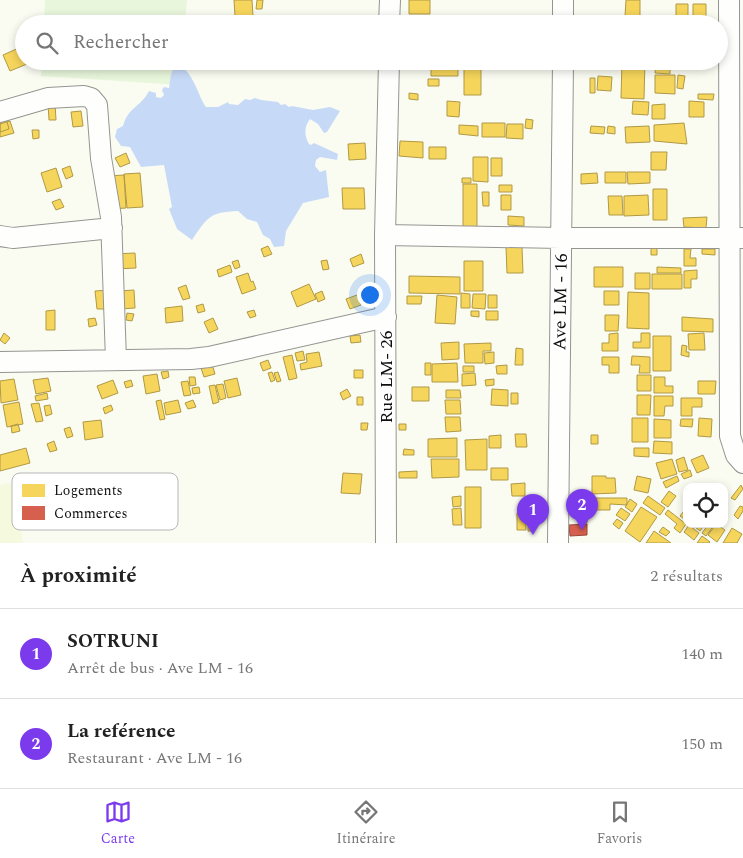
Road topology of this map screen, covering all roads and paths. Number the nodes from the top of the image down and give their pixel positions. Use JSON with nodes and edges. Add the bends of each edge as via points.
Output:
{"nodes":[{"id":1,"x":390,"y":0,"type":"edge"},
{"id":2,"x":563,"y":0,"type":"edge"},
{"id":3,"x":729,"y":0,"type":"edge"},
{"id":4,"x":390,"y":15,"type":"edge"},
{"id":5,"x":563,"y":15,"type":"edge"},
{"id":6,"x":389,"y":70,"type":"edge"},
{"id":7,"x":563,"y":70,"type":"edge"},
{"id":8,"x":0,"y":112,"type":"edge"},
{"id":9,"x":112,"y":228,"type":"junction"},
{"id":10,"x":385,"y":235,"type":"junction"},
{"id":11,"x":0,"y":236,"type":"edge"},
{"id":12,"x":561,"y":238,"type":"junction"},
{"id":13,"x":736,"y":238,"type":"edge"},
{"id":14,"x":386,"y":317,"type":"junction"},
{"id":15,"x":116,"y":360,"type":"junction"},
{"id":16,"x":0,"y":362,"type":"edge"},
{"id":17,"x":743,"y":463,"type":"edge"},
{"id":18,"x":386,"y":543,"type":"edge"},
{"id":19,"x":558,"y":543,"type":"edge"}],
"edges":[{"from":1,"to":4,"type":"street"},
{"from":2,"to":5,"type":"street"},
{"from":3,"to":13,"type":"street"},
{"from":6,"to":10,"type":"street","name":"Rue LM- 26"},
{"from":7,"to":12,"type":"street","name":"Ave LM - 16"},
{"from":8,"to":9,"type":"street","via":[[48,98],[92,98],[97,105]]},
{"from":9,"to":11,"type":"street","via":[[13,238]]},
{"from":9,"to":15,"type":"street"},
{"from":10,"to":12,"type":"street"},
{"from":10,"to":14,"type":"street","name":"Rue LM- 26"},
{"from":12,"to":13,"type":"street"},
{"from":12,"to":19,"type":"street","name":"Ave LM - 16"},
{"from":13,"to":17,"type":"street","via":[[730,436],[736,455]]},
{"from":14,"to":15,"type":"street","via":[[209,356]]},
{"from":14,"to":18,"type":"street","name":"Rue LM- 26"},
{"from":15,"to":16,"type":"street"}]}
